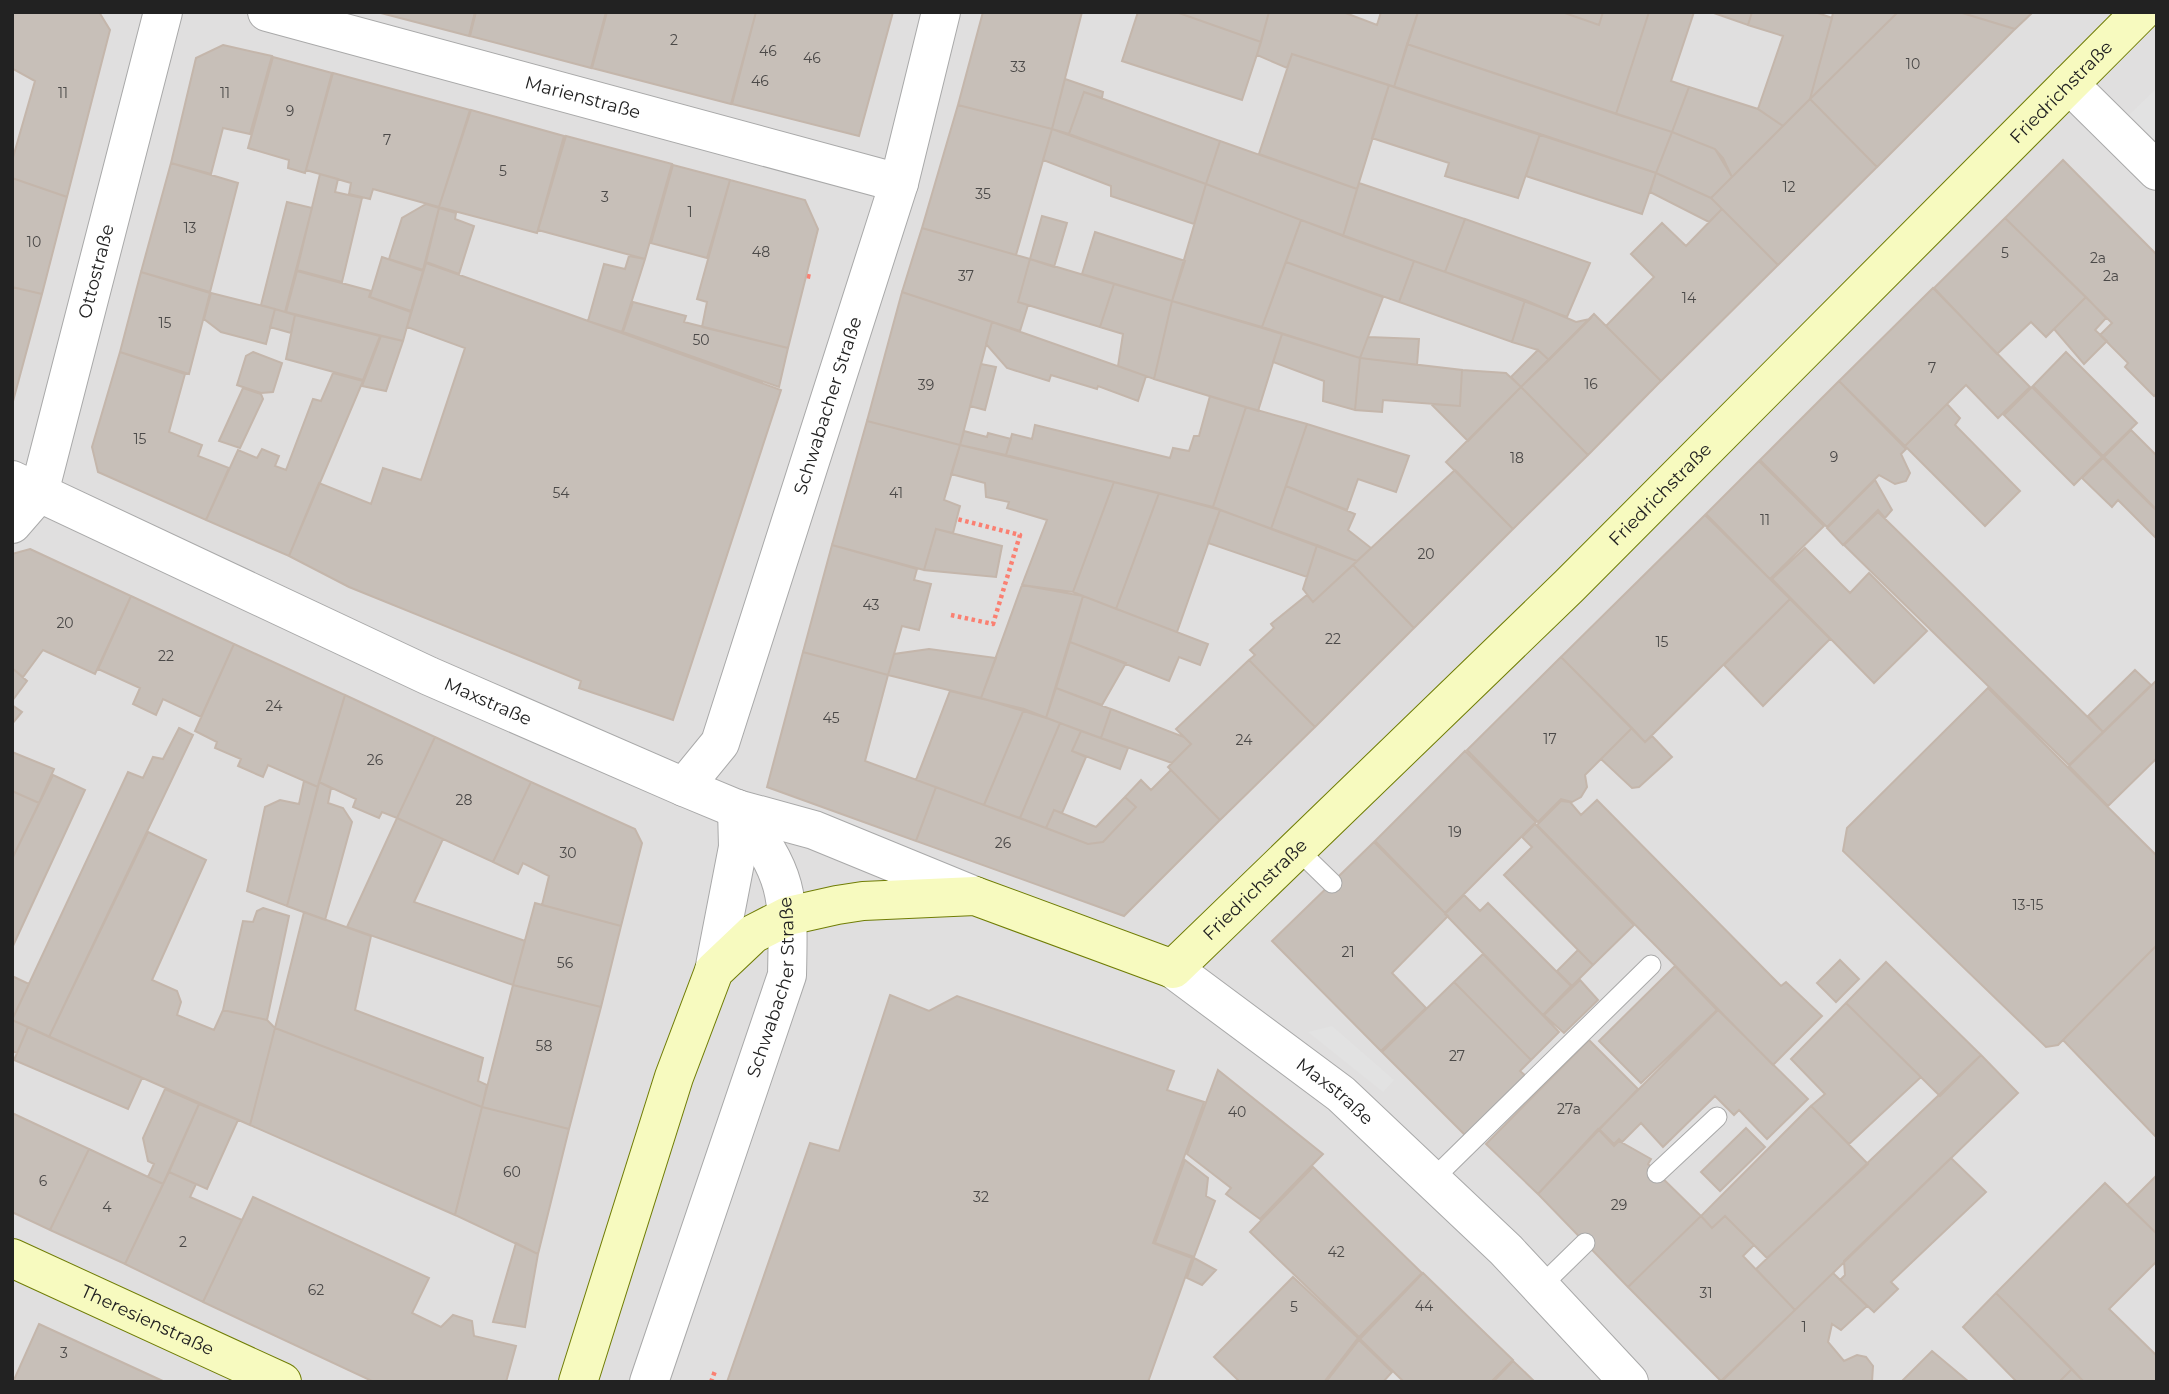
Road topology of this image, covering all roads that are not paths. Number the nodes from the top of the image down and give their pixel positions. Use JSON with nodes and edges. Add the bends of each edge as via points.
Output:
{"nodes":[{"id":1,"x":163,"y":12,"type":"edge"},
{"id":2,"x":267,"y":12,"type":"edge"},
{"id":3,"x":941,"y":12,"type":"edge"},
{"id":4,"x":2141,"y":12,"type":"edge"},
{"id":5,"x":2069,"y":84,"type":"junction"},
{"id":6,"x":2157,"y":170,"type":"edge"},
{"id":7,"x":900,"y":183,"type":"junction"},
{"id":8,"x":26,"y":487,"type":"edge"},
{"id":9,"x":12,"y":524,"type":"edge"},
{"id":10,"x":684,"y":787,"type":"junction"},
{"id":11,"x":737,"y":809,"type":"junction"},
{"id":12,"x":1297,"y":849,"type":"junction"},
{"id":13,"x":1332,"y":883,"type":"dead end"},
{"id":14,"x":975,"y":897,"type":"junction"},
{"id":15,"x":788,"y":916,"type":"junction"},
{"id":16,"x":1651,"y":965,"type":"dead end"},
{"id":17,"x":1173,"y":969,"type":"junction"},
{"id":18,"x":714,"y":971,"type":"junction"},
{"id":19,"x":1717,"y":1117,"type":"dead end"},
{"id":20,"x":1657,"y":1174,"type":"dead end"},
{"id":21,"x":1432,"y":1180,"type":"junction"},
{"id":22,"x":1585,"y":1243,"type":"dead end"},
{"id":23,"x":12,"y":1258,"type":"edge"},
{"id":24,"x":1540,"y":1287,"type":"junction"},
{"id":25,"x":282,"y":1382,"type":"edge"},
{"id":26,"x":578,"y":1382,"type":"edge"},
{"id":27,"x":649,"y":1382,"type":"edge"},
{"id":28,"x":1629,"y":1382,"type":"edge"}],
"edges":[{"from":1,"to":8,"type":"street","name":"Ottostraße"},
{"from":2,"to":7,"type":"street","name":"Marienstraße"},
{"from":3,"to":7,"type":"street","name":"Schwabacher Straße"},
{"from":4,"to":5,"type":"main road","name":"Friedrichstraße"},
{"from":5,"to":6,"type":"street"},
{"from":5,"to":12,"type":"main road","name":"Friedrichstraße","via":[[1569,586]]},
{"from":7,"to":10,"type":"street","name":"Schwabacher Straße","via":[[720,743]]},
{"from":8,"to":9,"type":"street","name":"Ottostraße"},
{"from":8,"to":10,"type":"street","name":"Maxstraße","via":[[429,676]]},
{"from":10,"to":11,"type":"street","name":"Maxstraße"},
{"from":11,"to":14,"type":"street","name":"Maxstraße","via":[[814,830]]},
{"from":11,"to":15,"type":"street","name":"Schwabacher Straße","via":[[765,844],[781,874]]},
{"from":11,"to":18,"type":"street","via":[[738,847]]},
{"from":12,"to":13,"type":"lane"},
{"from":12,"to":17,"type":"main road","name":"Friedrichstraße"},
{"from":14,"to":15,"type":"main road","name":"Maxstraße","via":[[863,901]]},
{"from":14,"to":17,"type":"main road","name":"Maxstraße"},
{"from":15,"to":18,"type":"main road","name":"Maxstraße","via":[[753,934]]},
{"from":15,"to":27,"type":"street","name":"Schwabacher Straße","via":[[787,975]]},
{"from":16,"to":21,"type":"lane"},
{"from":17,"to":21,"type":"street","name":"Maxstraße","via":[[1341,1094]]},
{"from":18,"to":26,"type":"main road","via":[[674,1077]]},
{"from":19,"to":20,"type":"lane"},
{"from":21,"to":24,"type":"street","name":"Maxstraße"},
{"from":22,"to":24,"type":"lane"},
{"from":23,"to":25,"type":"main road","name":"Theresienstraße"},
{"from":24,"to":28,"type":"street","name":"Maxstraße"}]}
